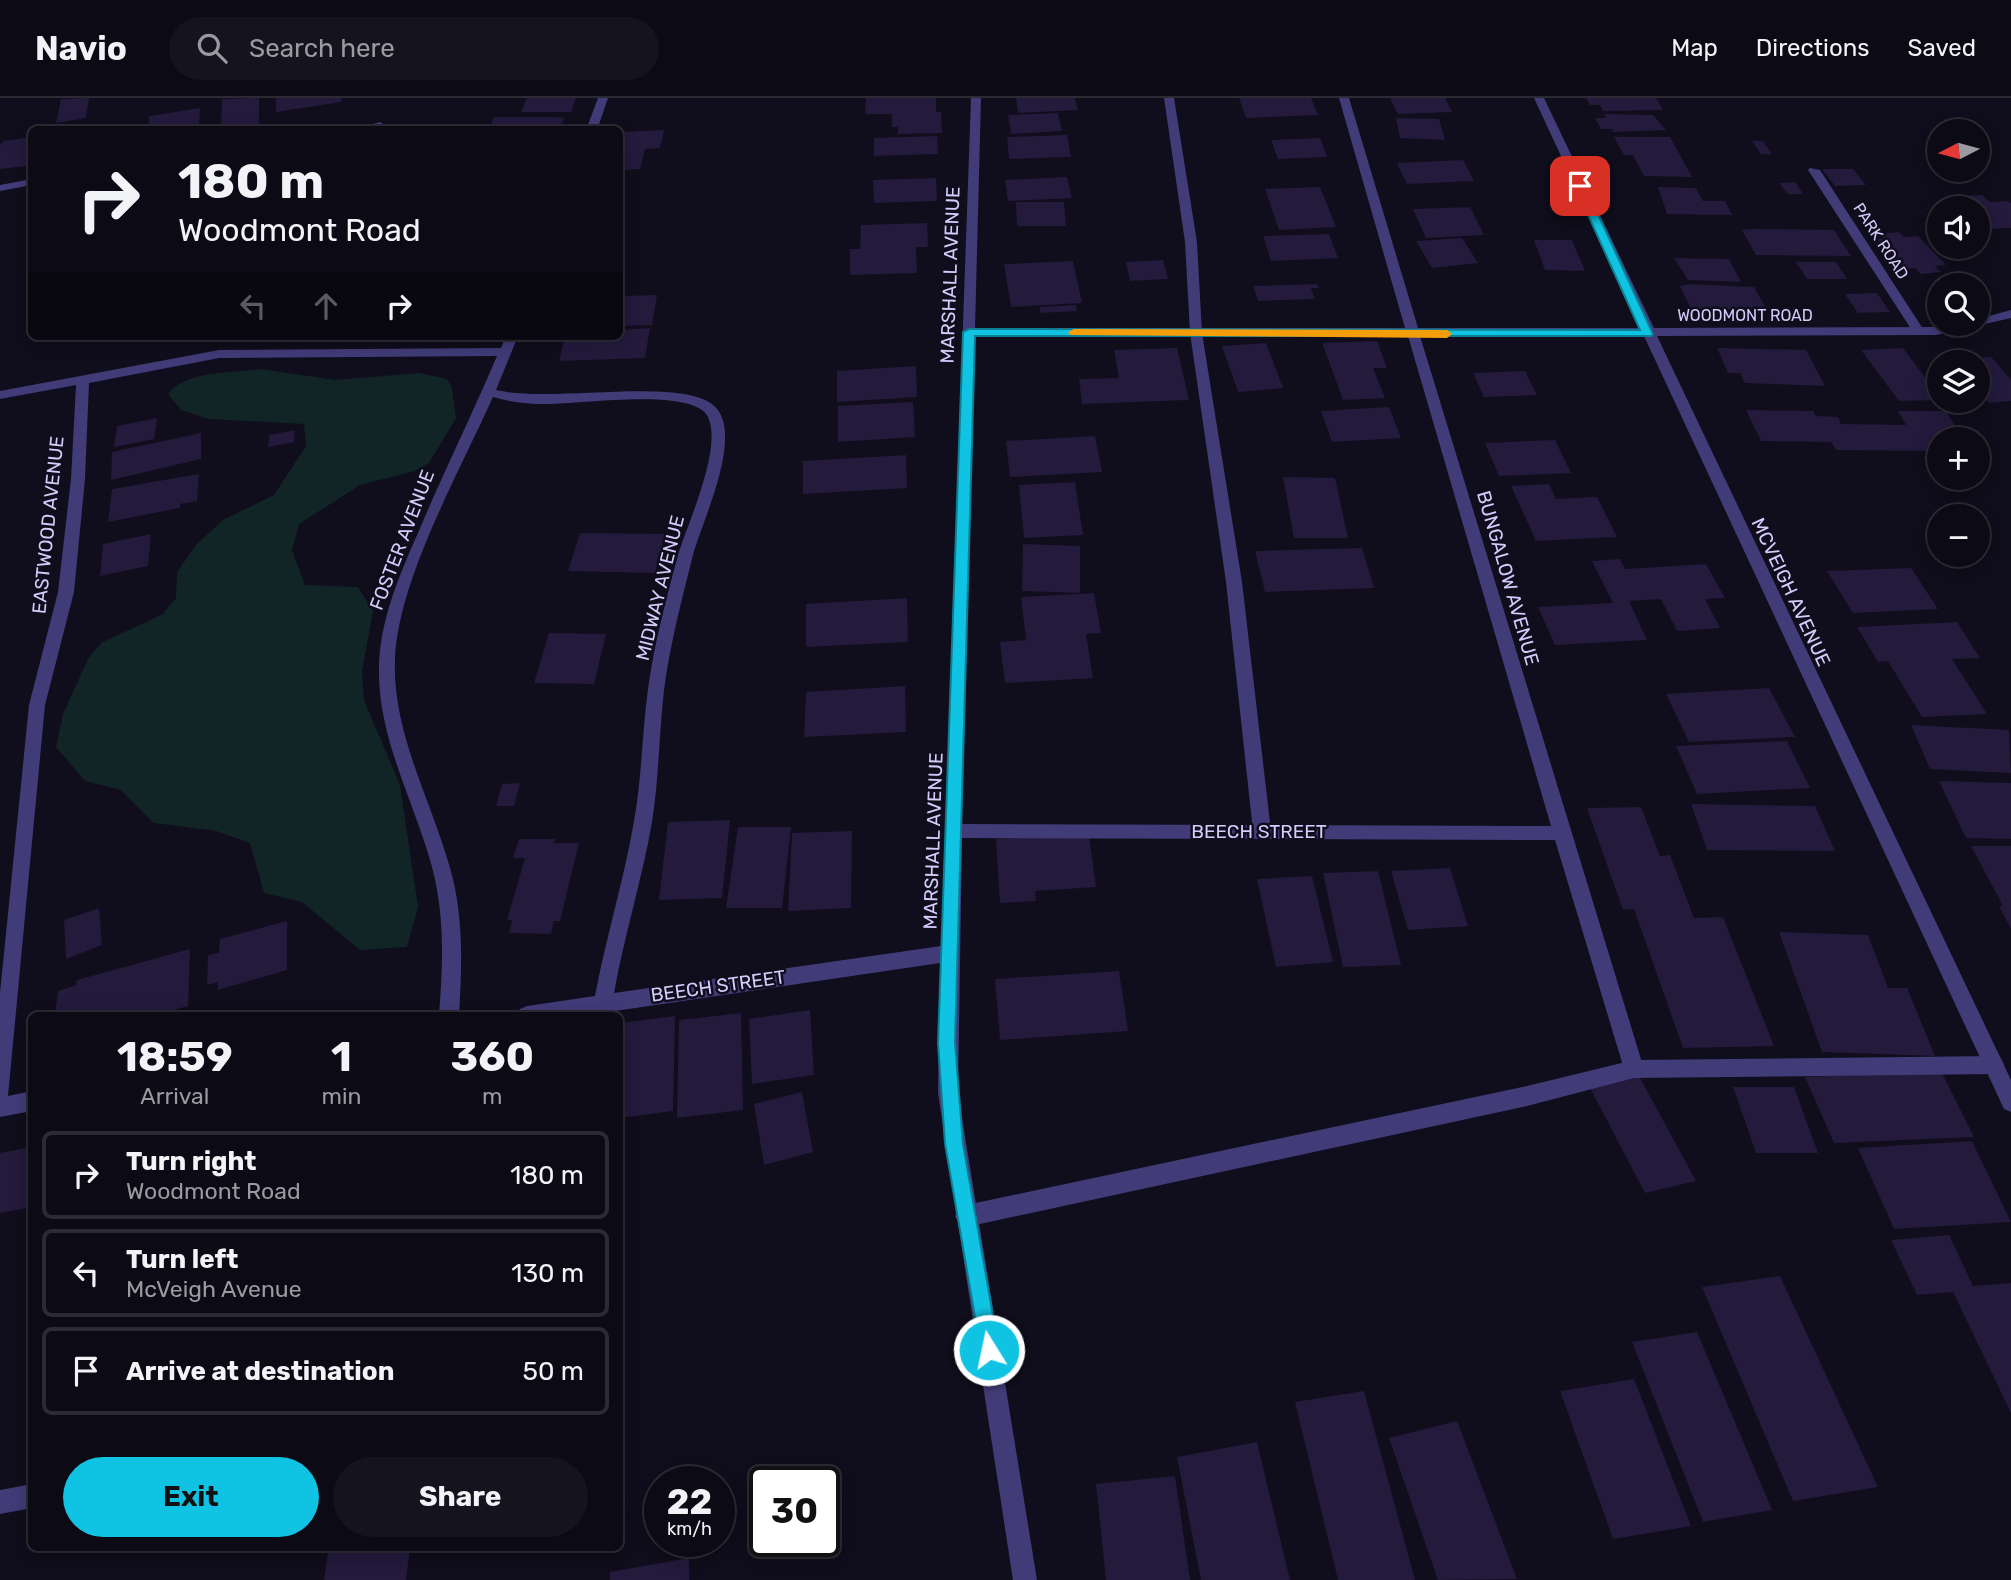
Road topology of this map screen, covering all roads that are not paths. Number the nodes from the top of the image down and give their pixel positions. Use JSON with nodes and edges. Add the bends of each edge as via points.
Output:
{"nodes":[{"id":1,"x":603,"y":98,"type":"edge"},
{"id":2,"x":976,"y":98,"type":"edge"},
{"id":3,"x":1169,"y":98,"type":"edge"},
{"id":4,"x":1344,"y":98,"type":"edge"},
{"id":5,"x":1539,"y":98,"type":"edge"},
{"id":6,"x":380,"y":125,"type":"dead end"},
{"id":7,"x":375,"y":126,"type":"edge"},
{"id":8,"x":592,"y":126,"type":"edge"},
{"id":9,"x":1814,"y":170,"type":"dead end"},
{"id":10,"x":28,"y":184,"type":"edge"},
{"id":11,"x":0,"y":188,"type":"edge"},
{"id":12,"x":2011,"y":314,"type":"edge"},
{"id":13,"x":1990,"y":319,"type":"edge"},
{"id":14,"x":1927,"y":331,"type":"edge"},
{"id":15,"x":969,"y":332,"type":"junction"},
{"id":16,"x":1919,"y":332,"type":"junction"},
{"id":17,"x":1196,"y":333,"type":"junction"},
{"id":18,"x":1413,"y":334,"type":"junction"},
{"id":19,"x":1647,"y":334,"type":"junction"},
{"id":20,"x":510,"y":340,"type":"edge"},
{"id":21,"x":506,"y":352,"type":"junction"},
{"id":22,"x":83,"y":378,"type":"junction"},
{"id":23,"x":488,"y":392,"type":"junction"},
{"id":24,"x":0,"y":395,"type":"edge"},
{"id":25,"x":955,"y":831,"type":"junction"},
{"id":26,"x":1262,"y":831,"type":"junction"},
{"id":27,"x":1563,"y":833,"type":"junction"},
{"id":28,"x":950,"y":953,"type":"junction"},
{"id":29,"x":603,"y":1003,"type":"junction"},
{"id":30,"x":449,"y":1012,"type":"edge"},
{"id":31,"x":546,"y":1012,"type":"edge"},
{"id":32,"x":1994,"y":1065,"type":"junction"},
{"id":33,"x":1634,"y":1069,"type":"junction"},
{"id":34,"x":0,"y":1091,"type":"edge"},
{"id":35,"x":28,"y":1102,"type":"edge"},
{"id":36,"x":2011,"y":1102,"type":"edge"},
{"id":37,"x":0,"y":1107,"type":"edge"},
{"id":38,"x":966,"y":1216,"type":"junction"},
{"id":39,"x":28,"y":1497,"type":"edge"},
{"id":40,"x":0,"y":1502,"type":"edge"},
{"id":41,"x":1025,"y":1580,"type":"edge"}],
"edges":[{"from":1,"to":8,"type":"street"},
{"from":2,"to":15,"type":"street","name":"MARSHALL AVENUE"},
{"from":3,"to":17,"type":"street","via":[[1191,242]]},
{"from":4,"to":18,"type":"street","name":"BUNGALOW AVENUE"},
{"from":5,"to":19,"type":"street","name":"MCVEIGH AVENUE"},
{"from":6,"to":7,"type":"street"},
{"from":9,"to":16,"type":"street","name":"PARK ROAD"},
{"from":10,"to":11,"type":"street"},
{"from":12,"to":13,"type":"street","name":"WOODMONT ROAD"},
{"from":14,"to":16,"type":"street","name":"WOODMONT ROAD"},
{"from":15,"to":17,"type":"street","name":"WOODMONT ROAD"},
{"from":15,"to":25,"type":"street","name":"MARSHALL AVENUE"},
{"from":16,"to":19,"type":"street","name":"WOODMONT ROAD"},
{"from":17,"to":18,"type":"street","name":"WOODMONT ROAD"},
{"from":17,"to":26,"type":"street","via":[[1234,582]]},
{"from":18,"to":19,"type":"street","name":"WOODMONT ROAD"},
{"from":18,"to":27,"type":"street","name":"BUNGALOW AVENUE"},
{"from":19,"to":32,"type":"street","name":"MCVEIGH AVENUE"},
{"from":20,"to":21,"type":"street","name":"FOSTER AVENUE"},
{"from":21,"to":22,"type":"street","via":[[244,352]]},
{"from":21,"to":23,"type":"street","name":"FOSTER AVENUE"},
{"from":22,"to":24,"type":"street"},
{"from":22,"to":34,"type":"street","name":"EASTWOOD AVENUE","via":[[66,592],[37,705]]},
{"from":23,"to":29,"type":"street","name":"MIDWAY AVENUE","via":[[534,401],[674,397],[708,408],[717,418],[714,470],[689,542],[664,642],[640,838]]},
{"from":23,"to":30,"type":"street","name":"FOSTER AVENUE","via":[[407,575],[391,622],[387,676],[392,720],[442,867],[453,925]]},
{"from":25,"to":26,"type":"street","name":"BEECH STREET"},
{"from":25,"to":28,"type":"street","name":"MARSHALL AVENUE"},
{"from":26,"to":27,"type":"street","name":"BEECH STREET"},
{"from":27,"to":33,"type":"street","name":"BUNGALOW AVENUE"},
{"from":28,"to":29,"type":"street","name":"BEECH STREET"},
{"from":28,"to":38,"type":"street","name":"MARSHALL AVENUE","via":[[948,1093]]},
{"from":29,"to":31,"type":"street","name":"BEECH STREET"},
{"from":32,"to":33,"type":"street"},
{"from":32,"to":36,"type":"street","name":"MCVEIGH AVENUE"},
{"from":33,"to":38,"type":"street"},
{"from":35,"to":37,"type":"street"},
{"from":38,"to":41,"type":"street","name":"MARSHALL AVENUE"},
{"from":39,"to":40,"type":"street"}]}
